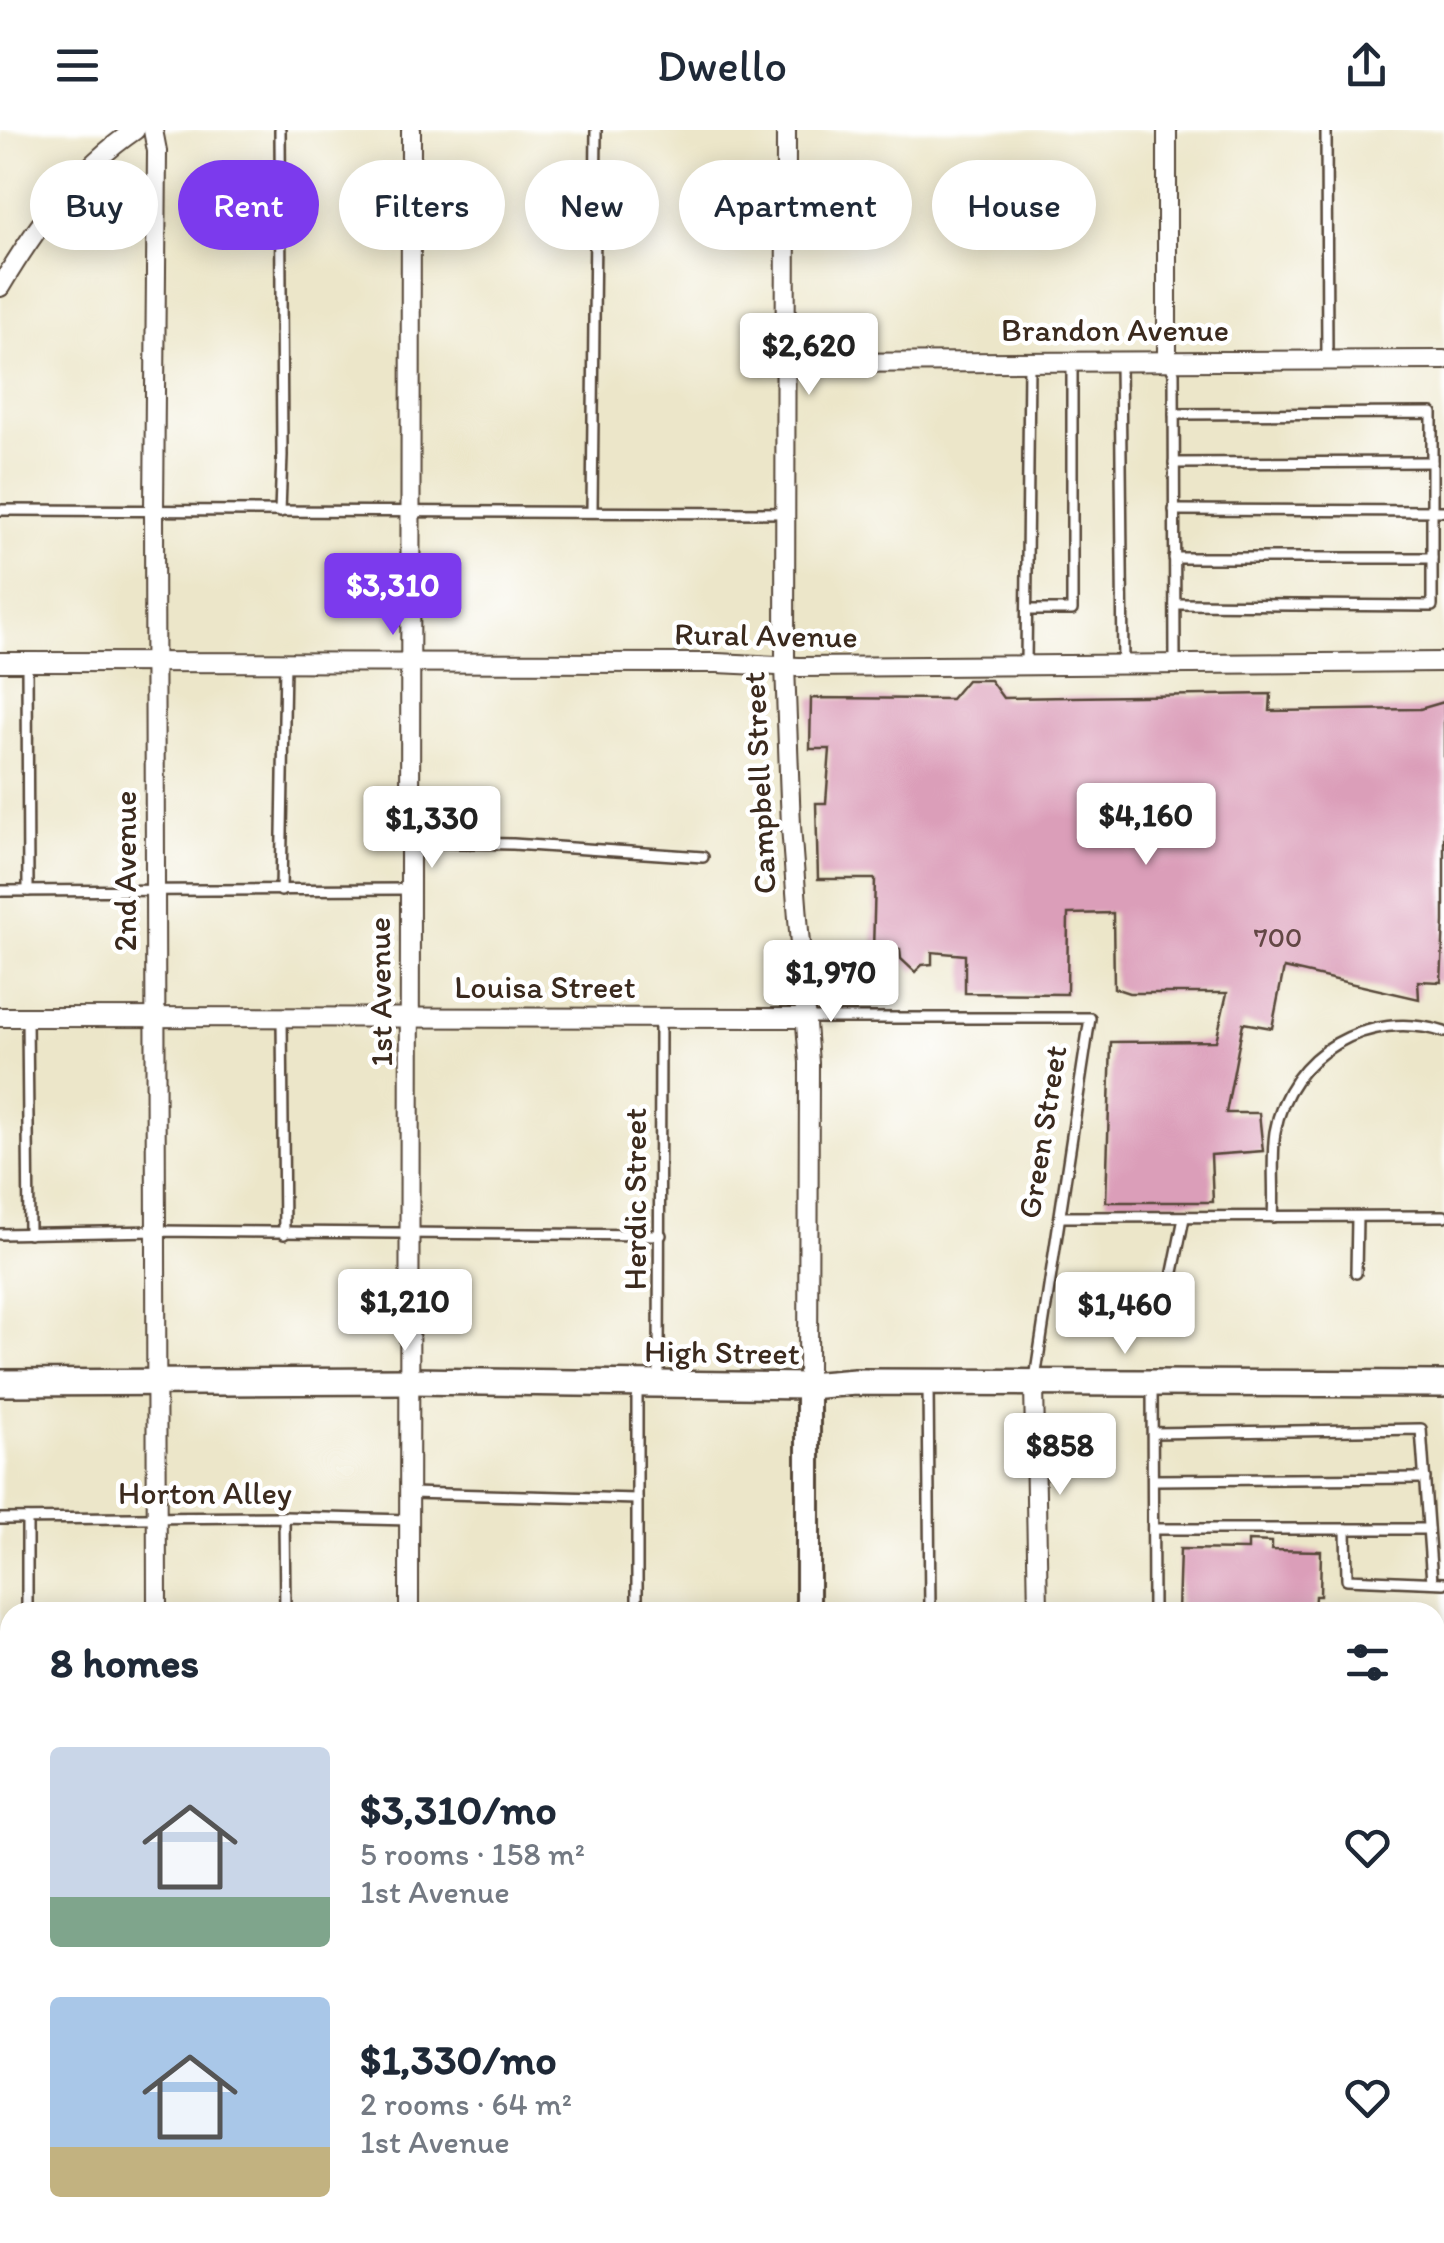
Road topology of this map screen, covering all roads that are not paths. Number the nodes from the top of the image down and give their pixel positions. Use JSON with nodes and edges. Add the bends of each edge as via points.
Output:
{"nodes":[{"id":1,"x":134,"y":130,"type":"edge"},
{"id":2,"x":153,"y":130,"type":"edge"},
{"id":3,"x":280,"y":130,"type":"edge"},
{"id":4,"x":410,"y":130,"type":"edge"},
{"id":5,"x":596,"y":130,"type":"edge"},
{"id":6,"x":786,"y":130,"type":"edge"},
{"id":7,"x":1168,"y":130,"type":"edge"},
{"id":8,"x":1326,"y":130,"type":"edge"},
{"id":9,"x":0,"y":288,"type":"edge"},
{"id":10,"x":1030,"y":360,"type":"junction"},
{"id":11,"x":1072,"y":360,"type":"junction"},
{"id":12,"x":1120,"y":360,"type":"junction"},
{"id":13,"x":1167,"y":360,"type":"junction"},
{"id":14,"x":1327,"y":360,"type":"junction"},
{"id":15,"x":1444,"y":360,"type":"edge"},
{"id":16,"x":786,"y":363,"type":"junction"},
{"id":17,"x":1174,"y":414,"type":"junction"},
{"id":18,"x":1432,"y":462,"type":"junction"},
{"id":19,"x":1174,"y":463,"type":"junction"},
{"id":20,"x":0,"y":510,"type":"edge"},
{"id":21,"x":1174,"y":510,"type":"junction"},
{"id":22,"x":1432,"y":510,"type":"junction"},
{"id":23,"x":592,"y":511,"type":"junction"},
{"id":24,"x":1444,"y":511,"type":"edge"},
{"id":25,"x":154,"y":512,"type":"junction"},
{"id":26,"x":280,"y":512,"type":"junction"},
{"id":27,"x":409,"y":512,"type":"junction"},
{"id":28,"x":784,"y":513,"type":"junction"},
{"id":29,"x":1174,"y":558,"type":"junction"},
{"id":30,"x":1432,"y":558,"type":"junction"},
{"id":31,"x":1174,"y":604,"type":"junction"},
{"id":32,"x":1027,"y":610,"type":"junction"},
{"id":33,"x":0,"y":662,"type":"edge"},
{"id":34,"x":27,"y":662,"type":"junction"},
{"id":35,"x":155,"y":662,"type":"junction"},
{"id":36,"x":285,"y":662,"type":"junction"},
{"id":37,"x":410,"y":662,"type":"junction"},
{"id":38,"x":1444,"y":662,"type":"edge"},
{"id":39,"x":1123,"y":664,"type":"junction"},
{"id":40,"x":1174,"y":664,"type":"junction"},
{"id":41,"x":1026,"y":665,"type":"junction"},
{"id":42,"x":785,"y":666,"type":"junction"},
{"id":43,"x":409,"y":842,"type":"junction"},
{"id":44,"x":703,"y":857,"type":"dead end"},
{"id":45,"x":154,"y":890,"type":"junction"},
{"id":46,"x":282,"y":890,"type":"junction"},
{"id":47,"x":408,"y":890,"type":"junction"},
{"id":48,"x":0,"y":891,"type":"edge"},
{"id":49,"x":28,"y":891,"type":"junction"},
{"id":50,"x":660,"y":1016,"type":"junction"},
{"id":51,"x":0,"y":1017,"type":"edge"},
{"id":52,"x":27,"y":1017,"type":"junction"},
{"id":53,"x":282,"y":1018,"type":"junction"},
{"id":54,"x":411,"y":1018,"type":"junction"},
{"id":55,"x":807,"y":1018,"type":"junction"},
{"id":56,"x":1090,"y":1018,"type":"joint"},
{"id":57,"x":155,"y":1019,"type":"junction"},
{"id":58,"x":1444,"y":1032,"type":"edge"},
{"id":59,"x":1060,"y":1216,"type":"junction"},
{"id":60,"x":1444,"y":1216,"type":"edge"},
{"id":61,"x":1357,"y":1217,"type":"junction"},
{"id":62,"x":1184,"y":1218,"type":"junction"},
{"id":63,"x":1274,"y":1218,"type":"junction"},
{"id":64,"x":156,"y":1231,"type":"junction"},
{"id":65,"x":410,"y":1232,"type":"junction"},
{"id":66,"x":0,"y":1234,"type":"edge"},
{"id":67,"x":29,"y":1234,"type":"junction"},
{"id":68,"x":284,"y":1234,"type":"junction"},
{"id":69,"x":661,"y":1234,"type":"junction"},
{"id":70,"x":1173,"y":1272,"type":"dead end"},
{"id":71,"x":1356,"y":1273,"type":"dead end"},
{"id":72,"x":411,"y":1381,"type":"junction"},
{"id":73,"x":157,"y":1382,"type":"junction"},
{"id":74,"x":0,"y":1383,"type":"edge"},
{"id":75,"x":648,"y":1383,"type":"junction"},
{"id":76,"x":928,"y":1383,"type":"junction"},
{"id":77,"x":1034,"y":1384,"type":"junction"},
{"id":78,"x":1152,"y":1384,"type":"junction"},
{"id":79,"x":1444,"y":1384,"type":"edge"},
{"id":80,"x":808,"y":1386,"type":"junction"},
{"id":81,"x":1153,"y":1432,"type":"junction"},
{"id":82,"x":1425,"y":1478,"type":"junction"},
{"id":83,"x":1153,"y":1480,"type":"junction"},
{"id":84,"x":410,"y":1493,"type":"junction"},
{"id":85,"x":637,"y":1499,"type":"junction"},
{"id":86,"x":284,"y":1517,"type":"junction"},
{"id":87,"x":156,"y":1518,"type":"junction"},
{"id":88,"x":0,"y":1519,"type":"edge"},
{"id":89,"x":28,"y":1519,"type":"junction"},
{"id":90,"x":410,"y":1520,"type":"junction"},
{"id":91,"x":1153,"y":1529,"type":"junction"},
{"id":92,"x":1346,"y":1529,"type":"junction"},
{"id":93,"x":1428,"y":1529,"type":"junction"},
{"id":94,"x":1432,"y":1582,"type":"junction"},
{"id":95,"x":1444,"y":1584,"type":"edge"},
{"id":96,"x":28,"y":1602,"type":"edge"},
{"id":97,"x":157,"y":1602,"type":"edge"},
{"id":98,"x":285,"y":1602,"type":"edge"},
{"id":99,"x":409,"y":1602,"type":"edge"},
{"id":100,"x":637,"y":1602,"type":"edge"},
{"id":101,"x":808,"y":1602,"type":"edge"},
{"id":102,"x":930,"y":1602,"type":"edge"},
{"id":103,"x":1038,"y":1602,"type":"edge"},
{"id":104,"x":1153,"y":1602,"type":"edge"}],
"edges":[{"from":1,"to":9,"type":"street","via":[[49,211]]},
{"from":2,"to":25,"type":"street","name":"2nd Avenue"},
{"from":3,"to":26,"type":"lane"},
{"from":4,"to":27,"type":"street","name":"1st Avenue"},
{"from":5,"to":23,"type":"lane"},
{"from":6,"to":16,"type":"street","name":"Campbell Street"},
{"from":7,"to":13,"type":"street"},
{"from":8,"to":14,"type":"lane"},
{"from":10,"to":11,"type":"street","name":"Brandon Avenue"},
{"from":10,"to":16,"type":"street","name":"Brandon Avenue"},
{"from":10,"to":32,"type":"lane"},
{"from":11,"to":12,"type":"street","name":"Brandon Avenue"},
{"from":11,"to":32,"type":"lane","via":[[1072,610]]},
{"from":12,"to":13,"type":"street","name":"Brandon Avenue"},
{"from":12,"to":39,"type":"lane"},
{"from":13,"to":14,"type":"street","name":"Brandon Avenue"},
{"from":13,"to":17,"type":"lane","via":[[1174,373]]},
{"from":14,"to":15,"type":"street","name":"Brandon Avenue"},
{"from":16,"to":28,"type":"street","name":"Campbell Street"},
{"from":17,"to":18,"type":"lane","via":[[1432,412]]},
{"from":17,"to":19,"type":"lane"},
{"from":18,"to":19,"type":"lane"},
{"from":18,"to":22,"type":"lane"},
{"from":19,"to":21,"type":"lane"},
{"from":20,"to":25,"type":"lane"},
{"from":21,"to":22,"type":"lane"},
{"from":21,"to":29,"type":"lane"},
{"from":22,"to":24,"type":"lane"},
{"from":22,"to":30,"type":"lane"},
{"from":23,"to":27,"type":"lane"},
{"from":23,"to":28,"type":"lane"},
{"from":25,"to":26,"type":"lane"},
{"from":25,"to":35,"type":"street","name":"2nd Avenue"},
{"from":26,"to":27,"type":"lane"},
{"from":27,"to":37,"type":"street","name":"1st Avenue"},
{"from":28,"to":42,"type":"street","name":"Campbell Street"},
{"from":29,"to":30,"type":"lane"},
{"from":29,"to":31,"type":"lane"},
{"from":30,"to":31,"type":"lane","via":[[1432,606]]},
{"from":31,"to":40,"type":"lane"},
{"from":32,"to":41,"type":"lane"},
{"from":33,"to":34,"type":"street","name":"Rural Avenue"},
{"from":34,"to":35,"type":"street","name":"Rural Avenue"},
{"from":34,"to":49,"type":"lane"},
{"from":35,"to":36,"type":"street","name":"Rural Avenue"},
{"from":35,"to":45,"type":"street","name":"2nd Avenue"},
{"from":36,"to":37,"type":"street","name":"Rural Avenue"},
{"from":36,"to":46,"type":"lane"},
{"from":37,"to":42,"type":"street","name":"Rural Avenue"},
{"from":37,"to":43,"type":"street","name":"1st Avenue"},
{"from":38,"to":40,"type":"street","name":"Rural Avenue"},
{"from":39,"to":40,"type":"street","name":"Rural Avenue"},
{"from":39,"to":41,"type":"street","name":"Rural Avenue"},
{"from":41,"to":42,"type":"street","name":"Rural Avenue"},
{"from":42,"to":55,"type":"street","name":"Campbell Street"},
{"from":43,"to":44,"type":"lane"},
{"from":43,"to":47,"type":"street","name":"1st Avenue"},
{"from":45,"to":46,"type":"lane"},
{"from":45,"to":49,"type":"lane"},
{"from":45,"to":57,"type":"street","name":"2nd Avenue"},
{"from":46,"to":47,"type":"lane"},
{"from":47,"to":54,"type":"street","name":"1st Avenue"},
{"from":48,"to":49,"type":"lane"},
{"from":50,"to":54,"type":"street","name":"Louisa Street"},
{"from":50,"to":55,"type":"street","name":"Louisa Street"},
{"from":50,"to":69,"type":"lane","name":"Herdic Street"},
{"from":51,"to":52,"type":"street","name":"Louisa Street"},
{"from":52,"to":57,"type":"street","name":"Louisa Street"},
{"from":52,"to":67,"type":"lane"},
{"from":53,"to":54,"type":"street","name":"Louisa Street"},
{"from":53,"to":57,"type":"street","name":"Louisa Street"},
{"from":53,"to":68,"type":"lane"},
{"from":54,"to":65,"type":"street","name":"1st Avenue"},
{"from":55,"to":56,"type":"lane","name":"Louisa Street"},
{"from":55,"to":80,"type":"street","name":"Campbell Street"},
{"from":56,"to":59,"type":"lane","name":"Green Street"},
{"from":57,"to":64,"type":"street","name":"2nd Avenue"},
{"from":58,"to":63,"type":"lane","via":[[1413,1024],[1359,1030],[1303,1070],[1275,1134]]},
{"from":59,"to":62,"type":"lane"},
{"from":59,"to":77,"type":"lane","name":"Green Street"},
{"from":60,"to":61,"type":"lane"},
{"from":61,"to":63,"type":"lane"},
{"from":61,"to":71,"type":"lane"},
{"from":62,"to":63,"type":"lane"},
{"from":62,"to":70,"type":"lane"},
{"from":64,"to":67,"type":"lane"},
{"from":64,"to":68,"type":"lane"},
{"from":64,"to":73,"type":"street","name":"2nd Avenue"},
{"from":65,"to":68,"type":"lane"},
{"from":65,"to":69,"type":"lane"},
{"from":65,"to":72,"type":"street","name":"1st Avenue"},
{"from":66,"to":67,"type":"lane"},
{"from":69,"to":75,"type":"lane","name":"Herdic Street"},
{"from":72,"to":73,"type":"main road","name":"High Street"},
{"from":72,"to":75,"type":"main road","name":"High Street"},
{"from":72,"to":84,"type":"street","name":"1st Avenue"},
{"from":73,"to":74,"type":"main road","name":"High Street"},
{"from":73,"to":87,"type":"street","name":"2nd Avenue"},
{"from":75,"to":80,"type":"main road","name":"High Street"},
{"from":75,"to":85,"type":"lane","name":"Herdic Street"},
{"from":76,"to":77,"type":"main road","name":"High Street"},
{"from":76,"to":80,"type":"main road","name":"High Street"},
{"from":76,"to":102,"type":"lane"},
{"from":77,"to":78,"type":"main road","name":"High Street"},
{"from":77,"to":103,"type":"street","name":"Green Street"},
{"from":78,"to":79,"type":"main road","name":"High Street"},
{"from":78,"to":81,"type":"lane"},
{"from":80,"to":101,"type":"street","name":"Campbell Street"},
{"from":81,"to":82,"type":"lane","via":[[1422,1430]]},
{"from":81,"to":83,"type":"lane"},
{"from":82,"to":83,"type":"lane"},
{"from":82,"to":93,"type":"lane"},
{"from":83,"to":91,"type":"lane"},
{"from":84,"to":85,"type":"lane"},
{"from":84,"to":90,"type":"street","name":"1st Avenue"},
{"from":85,"to":100,"type":"lane","name":"Herdic Street"},
{"from":86,"to":87,"type":"lane","name":"Horton Alley"},
{"from":86,"to":90,"type":"lane","name":"Horton Alley"},
{"from":86,"to":98,"type":"lane"},
{"from":87,"to":89,"type":"lane","name":"Horton Alley"},
{"from":87,"to":97,"type":"street","name":"2nd Avenue"},
{"from":88,"to":89,"type":"lane","name":"Horton Alley"},
{"from":89,"to":96,"type":"lane"},
{"from":90,"to":99,"type":"street","name":"1st Avenue"},
{"from":91,"to":92,"type":"lane"},
{"from":91,"to":104,"type":"lane"},
{"from":92,"to":93,"type":"lane"},
{"from":92,"to":94,"type":"lane","via":[[1347,1579]]},
{"from":93,"to":94,"type":"lane"},
{"from":94,"to":95,"type":"lane"}]}
